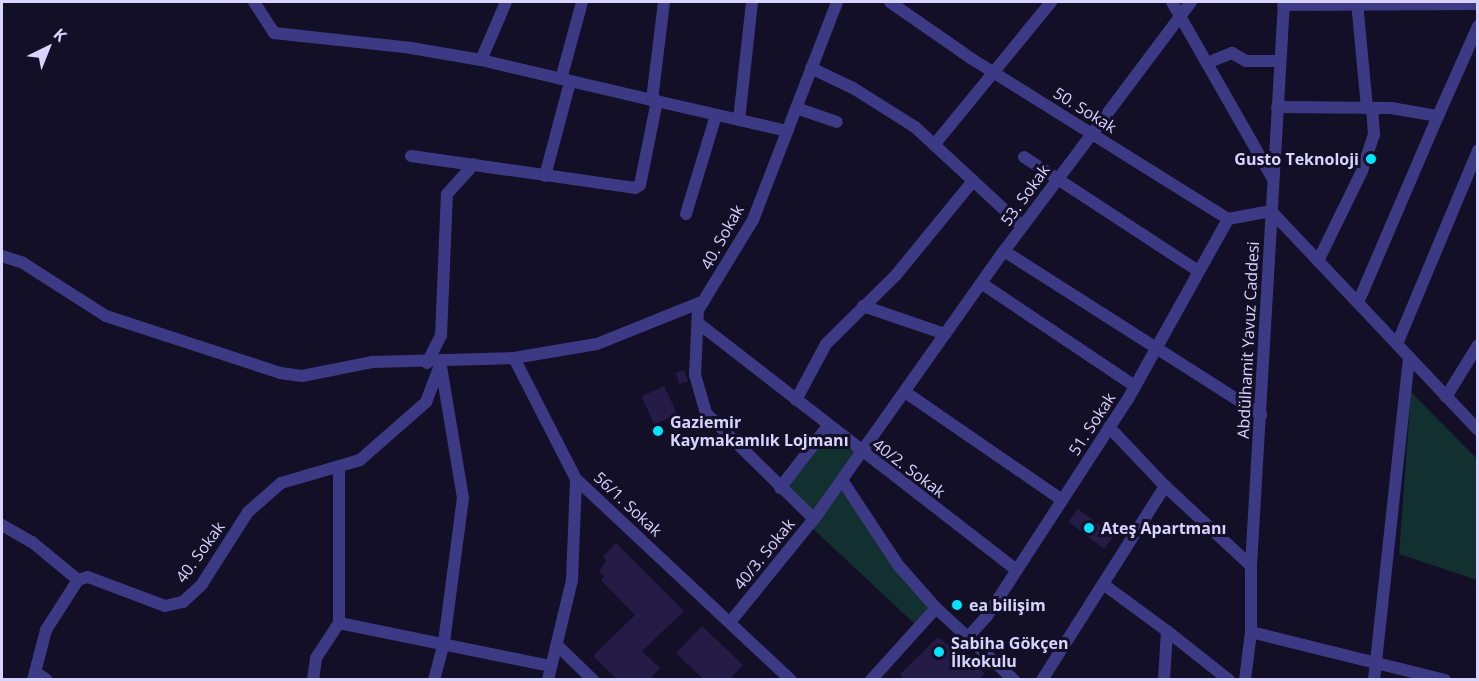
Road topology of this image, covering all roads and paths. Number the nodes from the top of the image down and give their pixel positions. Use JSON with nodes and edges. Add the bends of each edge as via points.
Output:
{"nodes":[{"id":1,"x":254,"y":2,"type":"edge"},
{"id":2,"x":506,"y":2,"type":"edge"},
{"id":3,"x":582,"y":2,"type":"edge"},
{"id":4,"x":664,"y":2,"type":"edge"},
{"id":5,"x":752,"y":2,"type":"edge"},
{"id":6,"x":837,"y":2,"type":"edge"},
{"id":7,"x":890,"y":2,"type":"edge"},
{"id":8,"x":1050,"y":2,"type":"edge"},
{"id":9,"x":1172,"y":2,"type":"edge"},
{"id":10,"x":1191,"y":2,"type":"edge"},
{"id":11,"x":1284,"y":3,"type":"edge"},
{"id":12,"x":1357,"y":4,"type":"edge"},
{"id":13,"x":1478,"y":4,"type":"edge"},
{"id":14,"x":1180,"y":16,"type":"junction"},
{"id":15,"x":1478,"y":26,"type":"edge"},
{"id":16,"x":481,"y":60,"type":"junction"},
{"id":17,"x":1280,"y":61,"type":"junction"},
{"id":18,"x":1207,"y":63,"type":"junction"},
{"id":19,"x":811,"y":68,"type":"junction"},
{"id":20,"x":992,"y":72,"type":"junction"},
{"id":21,"x":565,"y":80,"type":"junction"},
{"id":22,"x":654,"y":100,"type":"junction"},
{"id":23,"x":1277,"y":107,"type":"junction"},
{"id":24,"x":796,"y":108,"type":"junction"},
{"id":25,"x":1370,"y":108,"type":"junction"},
{"id":26,"x":716,"y":115,"type":"junction"},
{"id":27,"x":1438,"y":116,"type":"junction"},
{"id":28,"x":739,"y":120,"type":"junction"},
{"id":29,"x":837,"y":122,"type":"dead end"},
{"id":30,"x":787,"y":131,"type":"junction"},
{"id":31,"x":1090,"y":133,"type":"junction"},
{"id":32,"x":934,"y":144,"type":"junction"},
{"id":33,"x":1478,"y":150,"type":"edge"},
{"id":34,"x":411,"y":156,"type":"dead end"},
{"id":35,"x":1024,"y":157,"type":"dead end"},
{"id":36,"x":474,"y":164,"type":"junction"},
{"id":37,"x":545,"y":176,"type":"junction"},
{"id":38,"x":1273,"y":178,"type":"junction"},
{"id":39,"x":1056,"y":180,"type":"junction"},
{"id":40,"x":973,"y":181,"type":"junction"},
{"id":41,"x":1271,"y":211,"type":"junction"},
{"id":42,"x":686,"y":214,"type":"dead end"},
{"id":43,"x":1228,"y":219,"type":"junction"},
{"id":44,"x":1022,"y":226,"type":"junction"},
{"id":45,"x":1004,"y":251,"type":"junction"},
{"id":46,"x":2,"y":256,"type":"edge"},
{"id":47,"x":1318,"y":261,"type":"junction"},
{"id":48,"x":1197,"y":270,"type":"junction"},
{"id":49,"x":981,"y":284,"type":"junction"},
{"id":50,"x":704,"y":301,"type":"junction"},
{"id":51,"x":1358,"y":303,"type":"junction"},
{"id":52,"x":863,"y":306,"type":"junction"},
{"id":53,"x":698,"y":323,"type":"junction"},
{"id":54,"x":945,"y":334,"type":"junction"},
{"id":55,"x":1397,"y":344,"type":"junction"},
{"id":56,"x":1478,"y":345,"type":"edge"},
{"id":57,"x":1156,"y":346,"type":"junction"},
{"id":58,"x":1409,"y":357,"type":"junction"},
{"id":59,"x":514,"y":358,"type":"junction"},
{"id":60,"x":427,"y":363,"type":"junction"},
{"id":61,"x":441,"y":363,"type":"junction"},
{"id":62,"x":1135,"y":386,"type":"junction"},
{"id":63,"x":905,"y":392,"type":"junction"},
{"id":64,"x":1446,"y":397,"type":"junction"},
{"id":65,"x":795,"y":400,"type":"junction"},
{"id":66,"x":1262,"y":415,"type":"junction"},
{"id":67,"x":828,"y":426,"type":"junction"},
{"id":68,"x":1109,"y":427,"type":"junction"},
{"id":69,"x":1478,"y":430,"type":"edge"},
{"id":70,"x":862,"y":452,"type":"junction"},
{"id":71,"x":339,"y":468,"type":"junction"},
{"id":72,"x":576,"y":479,"type":"junction"},
{"id":73,"x":842,"y":480,"type":"junction"},
{"id":74,"x":1165,"y":486,"type":"junction"},
{"id":75,"x":780,"y":488,"type":"junction"},
{"id":76,"x":1062,"y":500,"type":"junction"},
{"id":77,"x":814,"y":519,"type":"junction"},
{"id":78,"x":2,"y":525,"type":"edge"},
{"id":79,"x":1251,"y":566,"type":"junction"},
{"id":80,"x":1017,"y":570,"type":"junction"},
{"id":81,"x":78,"y":580,"type":"junction"},
{"id":82,"x":1103,"y":584,"type":"junction"},
{"id":83,"x":936,"y":608,"type":"junction"},
{"id":84,"x":730,"y":621,"type":"junction"},
{"id":85,"x":339,"y":623,"type":"junction"},
{"id":86,"x":1167,"y":632,"type":"junction"},
{"id":87,"x":1251,"y":632,"type":"junction"},
{"id":88,"x":968,"y":637,"type":"junction"},
{"id":89,"x":444,"y":642,"type":"junction"},
{"id":90,"x":557,"y":645,"type":"junction"},
{"id":91,"x":1376,"y":660,"type":"junction"},
{"id":92,"x":551,"y":666,"type":"junction"},
{"id":93,"x":34,"y":676,"type":"edge"},
{"id":94,"x":47,"y":680,"type":"edge"},
{"id":95,"x":313,"y":680,"type":"edge"},
{"id":96,"x":434,"y":680,"type":"edge"},
{"id":97,"x":548,"y":680,"type":"edge"},
{"id":98,"x":592,"y":680,"type":"edge"},
{"id":99,"x":791,"y":680,"type":"edge"},
{"id":100,"x":871,"y":680,"type":"edge"},
{"id":101,"x":1014,"y":680,"type":"edge"},
{"id":102,"x":1042,"y":680,"type":"edge"},
{"id":103,"x":1164,"y":680,"type":"edge"},
{"id":104,"x":1229,"y":680,"type":"edge"},
{"id":105,"x":1245,"y":680,"type":"edge"},
{"id":106,"x":1374,"y":680,"type":"edge"},
{"id":107,"x":1445,"y":680,"type":"edge"}],
"edges":[{"from":1,"to":16,"type":"street","via":[[274,33],[323,36]]},
{"from":2,"to":16,"type":"street"},
{"from":3,"to":21,"type":"street"},
{"from":4,"to":22,"type":"street"},
{"from":5,"to":28,"type":"street"},
{"from":6,"to":19,"type":"street","name":"40. Sokak"},
{"from":7,"to":20,"type":"street","name":"50. Sokak"},
{"from":8,"to":20,"type":"street"},
{"from":9,"to":14,"type":"street"},
{"from":10,"to":14,"type":"street","name":"53. Sokak"},
{"from":11,"to":12,"type":"street"},
{"from":11,"to":17,"type":"street","name":"Abdülhamit Yavuz Caddesi"},
{"from":12,"to":13,"type":"street"},
{"from":12,"to":25,"type":"street"},
{"from":14,"to":18,"type":"street"},
{"from":14,"to":31,"type":"street","name":"53. Sokak"},
{"from":15,"to":27,"type":"street"},
{"from":16,"to":21,"type":"street"},
{"from":17,"to":18,"type":"street","via":[[1246,61],[1232,53]]},
{"from":17,"to":23,"type":"street","name":"Abdülhamit Yavuz Caddesi"},
{"from":18,"to":38,"type":"street"},
{"from":19,"to":24,"type":"street","name":"40. Sokak"},
{"from":19,"to":32,"type":"street","via":[[853,88],[915,127]]},
{"from":20,"to":31,"type":"street","name":"50. Sokak"},
{"from":20,"to":32,"type":"street"},
{"from":21,"to":22,"type":"street"},
{"from":21,"to":37,"type":"street"},
{"from":22,"to":26,"type":"street"},
{"from":22,"to":37,"type":"street","via":[[640,185],[635,188]]},
{"from":23,"to":25,"type":"street"},
{"from":23,"to":38,"type":"street","name":"Abdülhamit Yavuz Caddesi"},
{"from":24,"to":29,"type":"street"},
{"from":24,"to":30,"type":"street","name":"40. Sokak"},
{"from":25,"to":27,"type":"street"},
{"from":25,"to":47,"type":"street","via":[[1374,135],[1362,171]]},
{"from":26,"to":28,"type":"street"},
{"from":26,"to":42,"type":"street"},
{"from":27,"to":51,"type":"street"},
{"from":28,"to":30,"type":"street"},
{"from":30,"to":50,"type":"street","name":"40. Sokak","via":[[753,220]]},
{"from":31,"to":39,"type":"street","name":"53. Sokak"},
{"from":31,"to":43,"type":"street","name":"50. Sokak"},
{"from":32,"to":40,"type":"street"},
{"from":33,"to":55,"type":"street"},
{"from":34,"to":36,"type":"street"},
{"from":35,"to":39,"type":"street"},
{"from":36,"to":37,"type":"street"},
{"from":36,"to":60,"type":"street","via":[[447,194],[441,336]]},
{"from":38,"to":41,"type":"street","name":"Abdülhamit Yavuz Caddesi"},
{"from":39,"to":44,"type":"street","name":"53. Sokak"},
{"from":39,"to":48,"type":"street"},
{"from":40,"to":44,"type":"street"},
{"from":40,"to":52,"type":"street","via":[[896,275]]},
{"from":41,"to":43,"type":"street"},
{"from":41,"to":47,"type":"street"},
{"from":41,"to":66,"type":"street","name":"Abdülhamit Yavuz Caddesi"},
{"from":43,"to":48,"type":"street","name":"51. Sokak"},
{"from":44,"to":45,"type":"street","name":"53. Sokak"},
{"from":45,"to":49,"type":"street"},
{"from":45,"to":57,"type":"street","name":"53. Sokak"},
{"from":46,"to":60,"type":"street","via":[[23,263],[106,316],[280,373],[302,376],[372,362]]},
{"from":47,"to":51,"type":"street"},
{"from":48,"to":57,"type":"street","name":"51. Sokak"},
{"from":49,"to":54,"type":"street"},
{"from":49,"to":62,"type":"street"},
{"from":50,"to":53,"type":"street","name":"40/3. Sokak","via":[[698,310]]},
{"from":50,"to":59,"type":"street","via":[[597,344]]},
{"from":51,"to":55,"type":"street"},
{"from":52,"to":54,"type":"street"},
{"from":52,"to":65,"type":"street","via":[[826,344]]},
{"from":53,"to":65,"type":"street","name":"40/2. Sokak"},
{"from":53,"to":75,"type":"street","name":"40/3. Sokak","via":[[695,375],[706,413]]},
{"from":54,"to":63,"type":"street"},
{"from":55,"to":58,"type":"street"},
{"from":56,"to":64,"type":"street"},
{"from":57,"to":62,"type":"street","name":"51. Sokak"},
{"from":57,"to":66,"type":"street","name":"53. Sokak"},
{"from":58,"to":64,"type":"street"},
{"from":58,"to":91,"type":"street"},
{"from":59,"to":61,"type":"street"},
{"from":59,"to":72,"type":"street","name":"56/1. Sokak"},
{"from":60,"to":61,"type":"street"},
{"from":61,"to":71,"type":"street","name":"40. Sokak","via":[[426,402],[360,460]]},
{"from":61,"to":89,"type":"street","via":[[463,498]]},
{"from":62,"to":68,"type":"street","name":"51. Sokak"},
{"from":63,"to":70,"type":"street"},
{"from":63,"to":76,"type":"street"},
{"from":64,"to":69,"type":"street"},
{"from":65,"to":67,"type":"street","name":"40/2. Sokak"},
{"from":66,"to":79,"type":"street","name":"Abdülhamit Yavuz Caddesi"},
{"from":67,"to":70,"type":"street","name":"40/2. Sokak"},
{"from":67,"to":75,"type":"street"},
{"from":68,"to":74,"type":"street"},
{"from":68,"to":76,"type":"street","name":"51. Sokak"},
{"from":70,"to":73,"type":"street"},
{"from":70,"to":80,"type":"street","name":"40/2. Sokak"},
{"from":71,"to":81,"type":"street","name":"40. Sokak","via":[[281,483],[248,512],[202,584],[183,602],[165,606],[88,577]]},
{"from":71,"to":85,"type":"street"},
{"from":72,"to":84,"type":"street","name":"56/1. Sokak"},
{"from":72,"to":90,"type":"street","via":[[572,580]]},
{"from":73,"to":77,"type":"street"},
{"from":73,"to":83,"type":"street","via":[[898,566]]},
{"from":74,"to":79,"type":"street"},
{"from":74,"to":82,"type":"street"},
{"from":75,"to":77,"type":"street","name":"40/3. Sokak"},
{"from":76,"to":80,"type":"street","name":"51. Sokak"},
{"from":77,"to":84,"type":"street","name":"40/3. Sokak"},
{"from":78,"to":81,"type":"street","via":[[32,542]]},
{"from":79,"to":87,"type":"street","name":"Abdülhamit Yavuz Caddesi"},
{"from":80,"to":88,"type":"street","name":"51. Sokak"},
{"from":81,"to":93,"type":"street","via":[[46,630]]},
{"from":82,"to":86,"type":"street"},
{"from":82,"to":102,"type":"street"},
{"from":83,"to":88,"type":"street"},
{"from":83,"to":100,"type":"street"},
{"from":84,"to":99,"type":"street","name":"56/1. Sokak"},
{"from":85,"to":89,"type":"street"},
{"from":85,"to":95,"type":"street","via":[[316,658]]},
{"from":86,"to":103,"type":"street"},
{"from":86,"to":104,"type":"street"},
{"from":87,"to":91,"type":"street"},
{"from":87,"to":105,"type":"street","name":"Abdülhamit Yavuz Caddesi"},
{"from":88,"to":101,"type":"street"},
{"from":89,"to":92,"type":"street"},
{"from":89,"to":96,"type":"street"},
{"from":90,"to":92,"type":"street"},
{"from":90,"to":98,"type":"street"},
{"from":91,"to":106,"type":"street"},
{"from":91,"to":107,"type":"street"},
{"from":92,"to":97,"type":"street"},
{"from":93,"to":94,"type":"street"}]}
